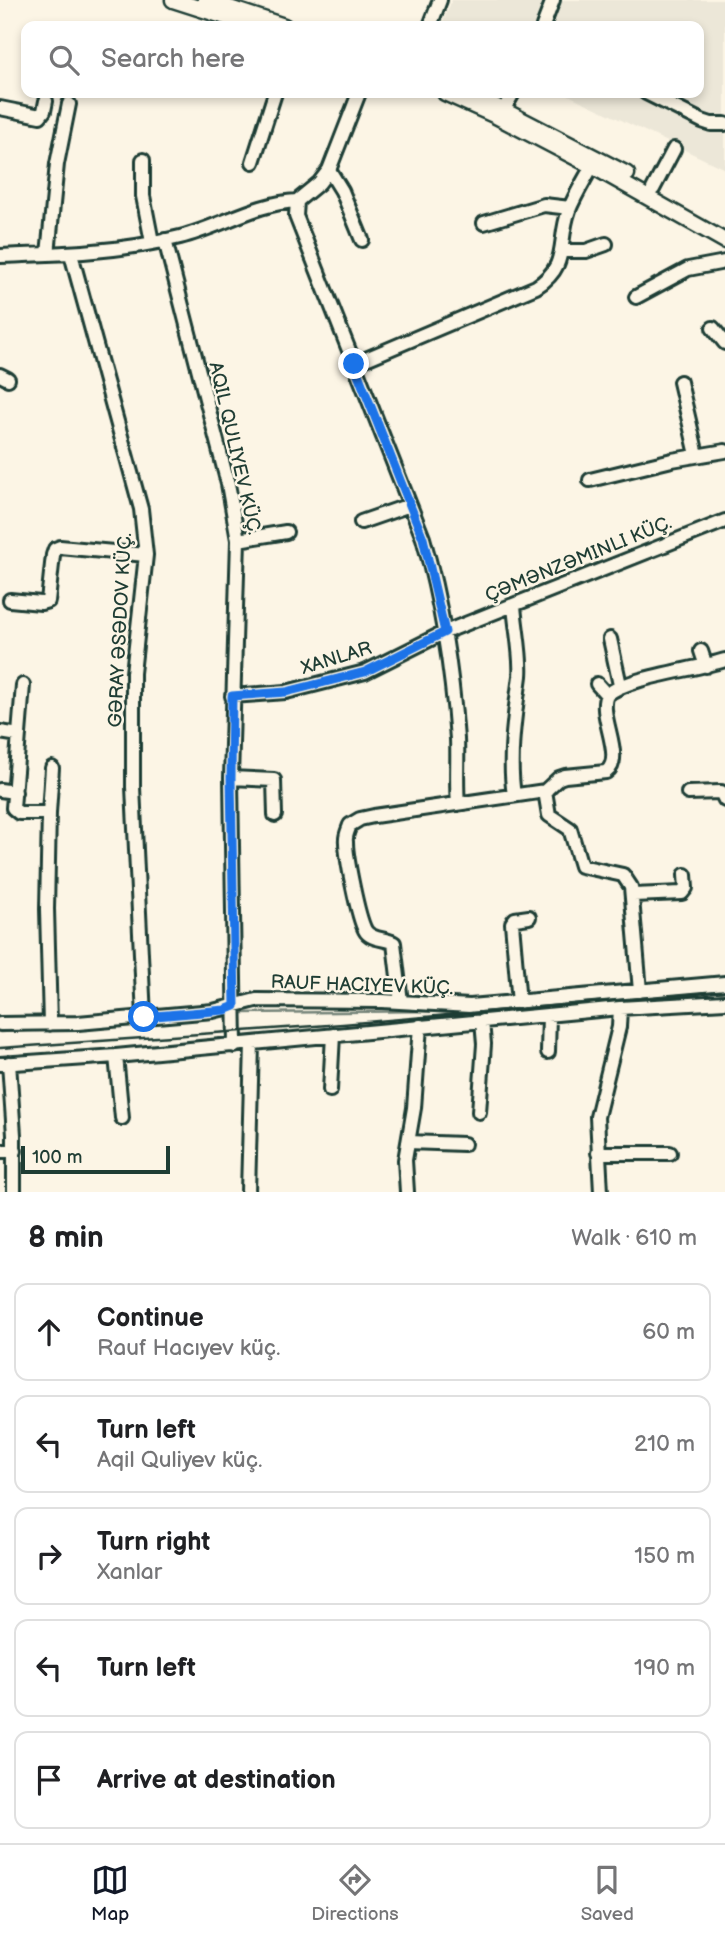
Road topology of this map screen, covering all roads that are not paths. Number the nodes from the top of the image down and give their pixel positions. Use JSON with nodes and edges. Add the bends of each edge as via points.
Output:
{"nodes":[{"id":1,"x":173,"y":0,"type":"edge"},
{"id":2,"x":205,"y":0,"type":"edge"},
{"id":3,"x":440,"y":0,"type":"edge"},
{"id":4,"x":553,"y":0,"type":"edge"},
{"id":5,"x":238,"y":21,"type":"edge"},
{"id":6,"x":269,"y":21,"type":"edge"},
{"id":7,"x":432,"y":21,"type":"edge"},
{"id":8,"x":545,"y":21,"type":"edge"},
{"id":9,"x":273,"y":98,"type":"edge"},
{"id":10,"x":357,"y":98,"type":"edge"},
{"id":11,"x":455,"y":98,"type":"edge"},
{"id":12,"x":481,"y":98,"type":"edge"},
{"id":13,"x":510,"y":98,"type":"edge"},
{"id":14,"x":656,"y":98,"type":"edge"},
{"id":15,"x":46,"y":101,"type":"dead end"},
{"id":16,"x":69,"y":104,"type":"dead end"},
{"id":17,"x":0,"y":108,"type":"edge"},
{"id":18,"x":504,"y":109,"type":"junction"},
{"id":19,"x":725,"y":124,"type":"edge"},
{"id":20,"x":674,"y":149,"type":"dead end"},
{"id":21,"x":143,"y":160,"type":"dead end"},
{"id":22,"x":253,"y":162,"type":"dead end"},
{"id":23,"x":594,"y":162,"type":"junction"},
{"id":24,"x":329,"y":170,"type":"junction"},
{"id":25,"x":653,"y":189,"type":"junction"},
{"id":26,"x":297,"y":201,"type":"junction"},
{"id":27,"x":570,"y":208,"type":"junction"},
{"id":28,"x":484,"y":223,"type":"dead end"},
{"id":29,"x":725,"y":231,"type":"edge"},
{"id":30,"x":362,"y":240,"type":"dead end"},
{"id":31,"x":158,"y":241,"type":"junction"},
{"id":32,"x":725,"y":242,"type":"edge"},
{"id":33,"x":606,"y":244,"type":"dead end"},
{"id":34,"x":561,"y":251,"type":"junction"},
{"id":35,"x":48,"y":254,"type":"junction"},
{"id":36,"x":71,"y":254,"type":"junction"},
{"id":37,"x":0,"y":256,"type":"edge"},
{"id":38,"x":725,"y":262,"type":"edge"},
{"id":39,"x":636,"y":297,"type":"dead end"},
{"id":40,"x":713,"y":328,"type":"dead end"},
{"id":41,"x":725,"y":342,"type":"edge"},
{"id":42,"x":354,"y":364,"type":"junction"},
{"id":43,"x":681,"y":382,"type":"dead end"},
{"id":44,"x":725,"y":451,"type":"edge"},
{"id":45,"x":697,"y":456,"type":"junction"},
{"id":46,"x":590,"y":480,"type":"dead end"},
{"id":47,"x":410,"y":505,"type":"junction"},
{"id":48,"x":725,"y":521,"type":"edge"},
{"id":49,"x":360,"y":522,"type":"dead end"},
{"id":50,"x":286,"y":531,"type":"dead end"},
{"id":51,"x":238,"y":540,"type":"junction"},
{"id":52,"x":146,"y":555,"type":"junction"},
{"id":53,"x":10,"y":600,"type":"dead end"},
{"id":54,"x":514,"y":605,"type":"junction"},
{"id":55,"x":445,"y":632,"type":"junction"},
{"id":56,"x":610,"y":639,"type":"dead end"},
{"id":57,"x":701,"y":651,"type":"dead end"},
{"id":58,"x":725,"y":660,"type":"edge"},
{"id":59,"x":706,"y":666,"type":"junction"},
{"id":60,"x":597,"y":684,"type":"dead end"},
{"id":61,"x":23,"y":685,"type":"dead end"},
{"id":62,"x":621,"y":685,"type":"junction"},
{"id":63,"x":607,"y":695,"type":"junction"},
{"id":64,"x":232,"y":696,"type":"junction"},
{"id":65,"x":0,"y":732,"type":"edge"},
{"id":66,"x":19,"y":735,"type":"junction"},
{"id":67,"x":52,"y":768,"type":"dead end"},
{"id":68,"x":231,"y":778,"type":"junction"},
{"id":69,"x":0,"y":790,"type":"edge"},
{"id":70,"x":545,"y":791,"type":"junction"},
{"id":71,"x":15,"y":792,"type":"junction"},
{"id":72,"x":688,"y":793,"type":"dead end"},
{"id":73,"x":514,"y":796,"type":"junction"},
{"id":74,"x":725,"y":800,"type":"edge"},
{"id":75,"x":458,"y":804,"type":"junction"},
{"id":76,"x":48,"y":813,"type":"junction"},
{"id":77,"x":275,"y":815,"type":"dead end"},
{"id":78,"x":685,"y":875,"type":"dead end"},
{"id":79,"x":633,"y":895,"type":"junction"},
{"id":80,"x":528,"y":917,"type":"dead end"},
{"id":81,"x":725,"y":983,"type":"edge"},
{"id":82,"x":640,"y":991,"type":"junction"},
{"id":83,"x":401,"y":1002,"type":"junction"},
{"id":84,"x":725,"y":1002,"type":"edge"},
{"id":85,"x":519,"y":1003,"type":"junction"},
{"id":86,"x":235,"y":1006,"type":"junction"},
{"id":87,"x":448,"y":1006,"type":"junction"},
{"id":88,"x":620,"y":1008,"type":"junction"},
{"id":89,"x":548,"y":1015,"type":"junction"},
{"id":90,"x":144,"y":1017,"type":"junction"},
{"id":91,"x":482,"y":1021,"type":"junction"},
{"id":92,"x":0,"y":1024,"type":"edge"},
{"id":93,"x":50,"y":1024,"type":"junction"},
{"id":94,"x":450,"y":1024,"type":"junction"},
{"id":95,"x":420,"y":1026,"type":"junction"},
{"id":96,"x":333,"y":1035,"type":"junction"},
{"id":97,"x":252,"y":1044,"type":"junction"},
{"id":98,"x":235,"y":1046,"type":"junction"},
{"id":99,"x":548,"y":1052,"type":"dead end"},
{"id":100,"x":116,"y":1056,"type":"junction"},
{"id":101,"x":4,"y":1063,"type":"edge"},
{"id":102,"x":330,"y":1090,"type":"dead end"},
{"id":103,"x":479,"y":1112,"type":"dead end"},
{"id":104,"x":122,"y":1118,"type":"dead end"},
{"id":105,"x":408,"y":1142,"type":"junction"},
{"id":106,"x":464,"y":1144,"type":"dead end"},
{"id":107,"x":15,"y":1151,"type":"junction"},
{"id":108,"x":0,"y":1152,"type":"edge"},
{"id":109,"x":598,"y":1153,"type":"junction"},
{"id":110,"x":670,"y":1153,"type":"dead end"},
{"id":111,"x":14,"y":1192,"type":"edge"},
{"id":112,"x":248,"y":1192,"type":"edge"},
{"id":113,"x":407,"y":1192,"type":"edge"},
{"id":114,"x":601,"y":1192,"type":"edge"}],
"edges":[{"from":1,"to":5,"type":"main road"},
{"from":2,"to":6,"type":"main road"},
{"from":3,"to":7,"type":"street"},
{"from":4,"to":8,"type":"street"},
{"from":9,"to":22,"type":"street"},
{"from":10,"to":24,"type":"street"},
{"from":11,"to":23,"type":"main road"},
{"from":12,"to":18,"type":"main road"},
{"from":13,"to":18,"type":"street"},
{"from":14,"to":19,"type":"street","via":[[702,121]]},
{"from":15,"to":17,"type":"street","via":[[40,116]]},
{"from":16,"to":35,"type":"street","via":[[57,164]]},
{"from":18,"to":23,"type":"main road"},
{"from":20,"to":25,"type":"street"},
{"from":21,"to":31,"type":"street","name":"AQIL QULIYEV KÜÇ.","via":[[143,196]]},
{"from":23,"to":25,"type":"main road"},
{"from":23,"to":27,"type":"street"},
{"from":23,"to":32,"type":"main road"},
{"from":24,"to":26,"type":"street"},
{"from":24,"to":30,"type":"street"},
{"from":25,"to":29,"type":"main road"},
{"from":26,"to":31,"type":"street","via":[[272,203],[192,234]]},
{"from":26,"to":42,"type":"street","via":[[298,223]]},
{"from":27,"to":28,"type":"street","via":[[544,205]]},
{"from":27,"to":34,"type":"street"},
{"from":31,"to":36,"type":"street"},
{"from":31,"to":51,"type":"street","name":"AQIL QULIYEV KÜÇ.","via":[[228,484]]},
{"from":33,"to":34,"type":"street","via":[[586,251]]},
{"from":34,"to":42,"type":"street","via":[[555,272],[536,287]]},
{"from":35,"to":36,"type":"street"},
{"from":35,"to":37,"type":"street"},
{"from":36,"to":52,"type":"street","name":"GƏRAY ƏSƏDOV KÜÇ.","via":[[141,509]]},
{"from":38,"to":39,"type":"street","via":[[688,269]]},
{"from":40,"to":41,"type":"street"},
{"from":42,"to":47,"type":"street"},
{"from":43,"to":45,"type":"street"},
{"from":44,"to":45,"type":"street"},
{"from":45,"to":46,"type":"street"},
{"from":47,"to":49,"type":"street"},
{"from":47,"to":55,"type":"street","via":[[429,559]]},
{"from":48,"to":54,"type":"street","name":"ÇƏMƏNZƏMINLI KÜÇ."},
{"from":50,"to":51,"type":"street"},
{"from":51,"to":64,"type":"street","name":"AQIL QULIYEV KÜÇ."},
{"from":52,"to":53,"type":"street","via":[[60,547],[53,555],[48,601]]},
{"from":52,"to":90,"type":"street","name":"GƏRAY ƏSƏDOV KÜÇ.","via":[[133,685]]},
{"from":54,"to":55,"type":"street","name":"ÇƏMƏNZƏMINLI KÜÇ."},
{"from":54,"to":73,"type":"street","via":[[520,668]]},
{"from":55,"to":64,"type":"street","name":"XANLAR","via":[[365,672],[286,692]]},
{"from":55,"to":75,"type":"street"},
{"from":56,"to":62,"type":"street"},
{"from":57,"to":59,"type":"street"},
{"from":58,"to":59,"type":"street"},
{"from":59,"to":62,"type":"street"},
{"from":60,"to":63,"type":"street"},
{"from":61,"to":66,"type":"street"},
{"from":62,"to":63,"type":"street"},
{"from":63,"to":70,"type":"street","via":[[613,766],[602,774],[559,778]]},
{"from":64,"to":68,"type":"street","name":"AQIL QULIYEV KÜÇ."},
{"from":65,"to":66,"type":"street"},
{"from":66,"to":71,"type":"street"},
{"from":67,"to":76,"type":"street"},
{"from":68,"to":77,"type":"street","via":[[274,780]]},
{"from":68,"to":86,"type":"street","name":"AQIL QULIYEV KÜÇ."},
{"from":69,"to":71,"type":"street"},
{"from":70,"to":73,"type":"street"},
{"from":70,"to":79,"type":"street","via":[[549,815],[570,829],[581,866],[623,875]]},
{"from":71,"to":76,"type":"street","via":[[15,812]]},
{"from":72,"to":74,"type":"street","via":[[721,792]]},
{"from":73,"to":75,"type":"street"},
{"from":75,"to":83,"type":"street","via":[[360,819],[346,833],[365,931],[394,943]]},
{"from":76,"to":93,"type":"street"},
{"from":78,"to":79,"type":"street","via":[[682,894]]},
{"from":79,"to":82,"type":"street"},
{"from":80,"to":85,"type":"street","via":[[512,923]]},
{"from":81,"to":82,"type":"street"},
{"from":82,"to":85,"type":"street"},
{"from":83,"to":86,"type":"street","via":[[256,1000]]},
{"from":83,"to":87,"type":"street"},
{"from":84,"to":88,"type":"street"},
{"from":85,"to":87,"type":"street"},
{"from":86,"to":90,"type":"street"},
{"from":86,"to":98,"type":"street","name":"AQIL QULIYEV KÜÇ."},
{"from":87,"to":94,"type":"street"},
{"from":88,"to":89,"type":"street"},
{"from":88,"to":109,"type":"street","via":[[620,1027],[599,1105]]},
{"from":89,"to":91,"type":"street"},
{"from":89,"to":99,"type":"street"},
{"from":90,"to":93,"type":"street"},
{"from":91,"to":94,"type":"street"},
{"from":91,"to":103,"type":"street"},
{"from":92,"to":93,"type":"street"},
{"from":94,"to":95,"type":"street"},
{"from":95,"to":96,"type":"street"},
{"from":95,"to":105,"type":"street"},
{"from":96,"to":97,"type":"street"},
{"from":96,"to":102,"type":"street"},
{"from":97,"to":98,"type":"street"},
{"from":97,"to":112,"type":"street"},
{"from":98,"to":100,"type":"street"},
{"from":100,"to":101,"type":"street"},
{"from":100,"to":104,"type":"street"},
{"from":101,"to":107,"type":"street"},
{"from":105,"to":106,"type":"street"},
{"from":105,"to":113,"type":"street"},
{"from":107,"to":108,"type":"street"},
{"from":107,"to":111,"type":"street"},
{"from":109,"to":110,"type":"street"},
{"from":109,"to":114,"type":"street"}]}
